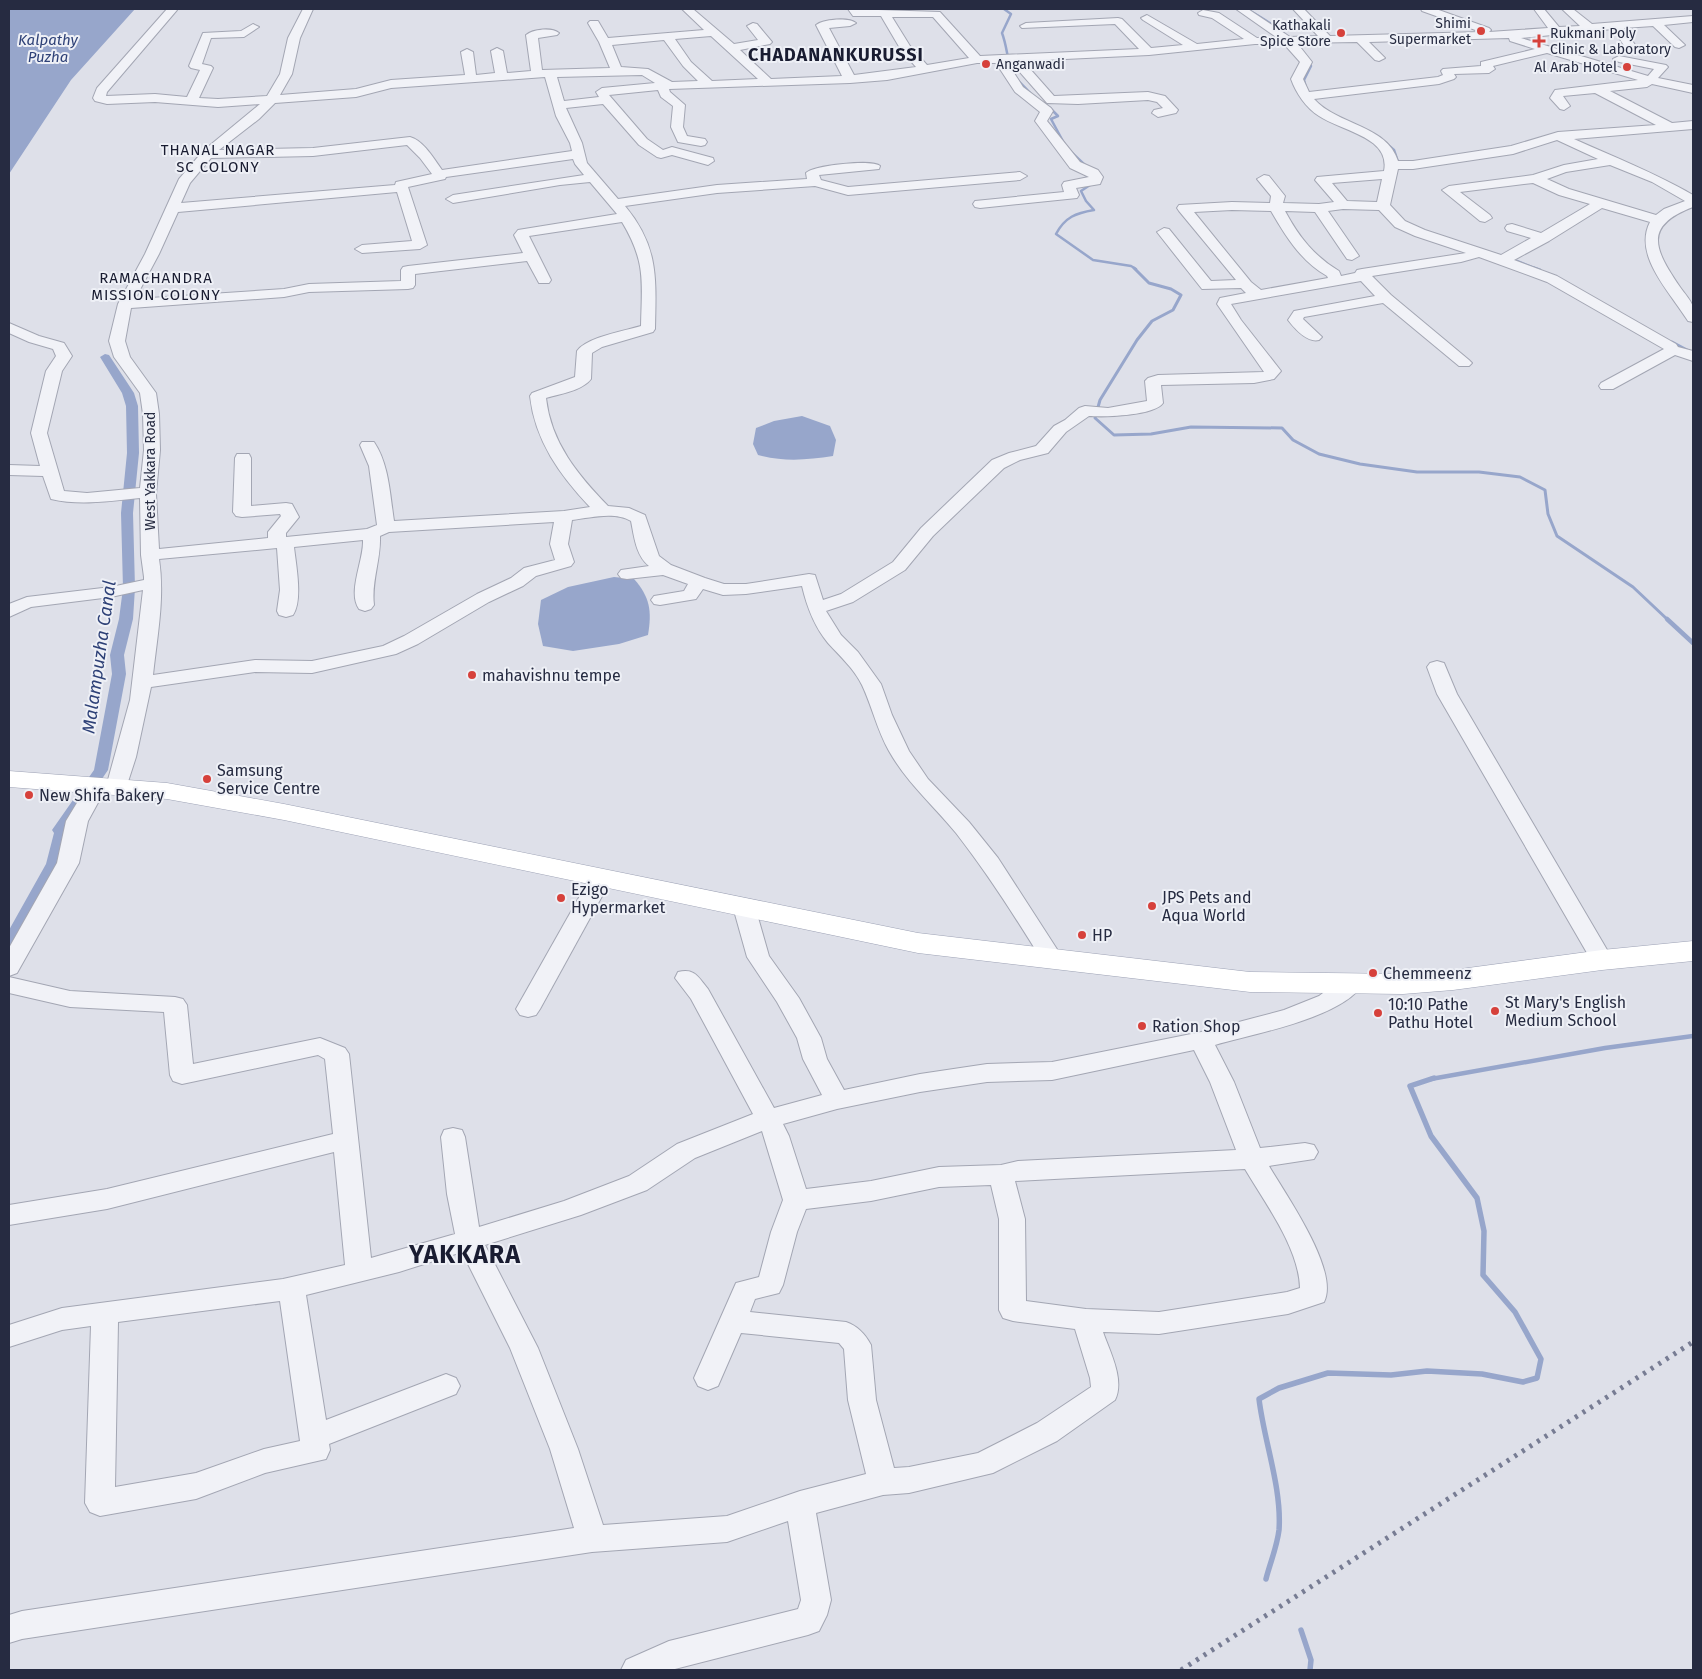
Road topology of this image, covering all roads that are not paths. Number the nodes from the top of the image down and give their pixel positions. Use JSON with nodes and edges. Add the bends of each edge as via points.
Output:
{"nodes":[{"id":1,"x":308,"y":9,"type":"edge"},
{"id":2,"x":686,"y":9,"type":"edge"},
{"id":3,"x":853,"y":9,"type":"edge"},
{"id":4,"x":1241,"y":9,"type":"edge"},
{"id":5,"x":1298,"y":9,"type":"edge"},
{"id":6,"x":1426,"y":9,"type":"edge"},
{"id":7,"x":1539,"y":9,"type":"edge"},
{"id":8,"x":1567,"y":9,"type":"edge"},
{"id":9,"x":172,"y":10,"type":"edge"},
{"id":10,"x":885,"y":12,"type":"edge"},
{"id":11,"x":1204,"y":13,"type":"dead end"},
{"id":12,"x":1629,"y":14,"type":"dead end"},
{"id":13,"x":1147,"y":18,"type":"dead end"},
{"id":14,"x":1693,"y":19,"type":"edge"},
{"id":15,"x":594,"y":23,"type":"dead end"},
{"id":16,"x":850,"y":23,"type":"dead end"},
{"id":17,"x":1651,"y":24,"type":"junction"},
{"id":18,"x":753,"y":26,"type":"dead end"},
{"id":19,"x":252,"y":27,"type":"dead end"},
{"id":20,"x":1616,"y":27,"type":"junction"},
{"id":21,"x":1591,"y":29,"type":"junction"},
{"id":22,"x":714,"y":32,"type":"junction"},
{"id":23,"x":1557,"y":32,"type":"junction"},
{"id":24,"x":553,"y":33,"type":"dead end"},
{"id":25,"x":1502,"y":35,"type":"junction"},
{"id":26,"x":667,"y":36,"type":"junction"},
{"id":27,"x":1434,"y":36,"type":"junction"},
{"id":28,"x":1359,"y":38,"type":"junction"},
{"id":29,"x":1327,"y":39,"type":"junction"},
{"id":30,"x":1254,"y":40,"type":"junction"},
{"id":31,"x":1292,"y":40,"type":"junction"},
{"id":32,"x":605,"y":42,"type":"junction"},
{"id":33,"x":1680,"y":45,"type":"dead end"},
{"id":34,"x":731,"y":48,"type":"junction"},
{"id":35,"x":1196,"y":48,"type":"junction"},
{"id":36,"x":1631,"y":48,"type":"dead end"},
{"id":37,"x":1368,"y":49,"type":"junction"},
{"id":38,"x":1547,"y":50,"type":"junction"},
{"id":39,"x":498,"y":51,"type":"dead end"},
{"id":40,"x":468,"y":52,"type":"dead end"},
{"id":41,"x":1149,"y":52,"type":"junction"},
{"id":42,"x":1055,"y":57,"type":"junction"},
{"id":43,"x":1378,"y":58,"type":"dead end"},
{"id":44,"x":1006,"y":59,"type":"junction"},
{"id":45,"x":976,"y":60,"type":"junction"},
{"id":46,"x":1619,"y":60,"type":"dead end"},
{"id":47,"x":924,"y":69,"type":"junction"},
{"id":48,"x":617,"y":71,"type":"junction"},
{"id":49,"x":544,"y":74,"type":"junction"},
{"id":50,"x":502,"y":77,"type":"junction"},
{"id":51,"x":471,"y":79,"type":"junction"},
{"id":52,"x":850,"y":79,"type":"junction"},
{"id":53,"x":1652,"y":81,"type":"junction"},
{"id":54,"x":768,"y":82,"type":"junction"},
{"id":55,"x":667,"y":85,"type":"junction"},
{"id":56,"x":709,"y":85,"type":"junction"},
{"id":57,"x":1693,"y":89,"type":"edge"},
{"id":58,"x":1599,"y":90,"type":"junction"},
{"id":59,"x":1306,"y":96,"type":"junction"},
{"id":60,"x":265,"y":100,"type":"junction"},
{"id":61,"x":606,"y":100,"type":"junction"},
{"id":62,"x":192,"y":101,"type":"junction"},
{"id":63,"x":560,"y":105,"type":"junction"},
{"id":64,"x":1564,"y":106,"type":"dead end"},
{"id":65,"x":1158,"y":113,"type":"dead end"},
{"id":66,"x":1693,"y":125,"type":"edge"},
{"id":67,"x":1671,"y":127,"type":"junction"},
{"id":68,"x":1558,"y":136,"type":"junction"},
{"id":69,"x":701,"y":142,"type":"dead end"},
{"id":70,"x":207,"y":154,"type":"junction"},
{"id":71,"x":579,"y":154,"type":"junction"},
{"id":72,"x":708,"y":161,"type":"dead end"},
{"id":73,"x":1612,"y":161,"type":"junction"},
{"id":74,"x":874,"y":166,"type":"dead end"},
{"id":75,"x":1394,"y":168,"type":"junction"},
{"id":76,"x":438,"y":174,"type":"junction"},
{"id":77,"x":1020,"y":176,"type":"dead end"},
{"id":78,"x":593,"y":178,"type":"junction"},
{"id":79,"x":1264,"y":179,"type":"dead end"},
{"id":80,"x":1535,"y":179,"type":"junction"},
{"id":81,"x":814,"y":182,"type":"junction"},
{"id":82,"x":402,"y":188,"type":"junction"},
{"id":83,"x":453,"y":199,"type":"dead end"},
{"id":84,"x":1693,"y":201,"type":"edge"},
{"id":85,"x":1601,"y":203,"type":"junction"},
{"id":86,"x":980,"y":204,"type":"dead end"},
{"id":87,"x":1343,"y":205,"type":"junction"},
{"id":88,"x":1383,"y":206,"type":"junction"},
{"id":89,"x":1276,"y":207,"type":"junction"},
{"id":90,"x":173,"y":208,"type":"junction"},
{"id":91,"x":1319,"y":208,"type":"junction"},
{"id":92,"x":621,"y":210,"type":"junction"},
{"id":93,"x":1486,"y":218,"type":"dead end"},
{"id":94,"x":1658,"y":220,"type":"junction"},
{"id":95,"x":1512,"y":228,"type":"dead end"},
{"id":96,"x":1164,"y":232,"type":"dead end"},
{"id":97,"x":1544,"y":238,"type":"junction"},
{"id":98,"x":362,"y":249,"type":"dead end"},
{"id":99,"x":1475,"y":252,"type":"junction"},
{"id":100,"x":532,"y":256,"type":"junction"},
{"id":101,"x":1352,"y":256,"type":"dead end"},
{"id":102,"x":1503,"y":260,"type":"junction"},
{"id":103,"x":1363,"y":275,"type":"junction"},
{"id":104,"x":544,"y":280,"type":"dead end"},
{"id":105,"x":1335,"y":280,"type":"junction"},
{"id":106,"x":1244,"y":284,"type":"junction"},
{"id":107,"x":1257,"y":294,"type":"junction"},
{"id":108,"x":1386,"y":298,"type":"junction"},
{"id":109,"x":126,"y":304,"type":"junction"},
{"id":110,"x":1693,"y":318,"type":"edge"},
{"id":111,"x":9,"y":327,"type":"edge"},
{"id":112,"x":1314,"y":337,"type":"dead end"},
{"id":113,"x":1673,"y":350,"type":"junction"},
{"id":114,"x":1693,"y":356,"type":"edge"},
{"id":115,"x":1464,"y":363,"type":"dead end"},
{"id":116,"x":1608,"y":386,"type":"dead end"},
{"id":117,"x":368,"y":445,"type":"dead end"},
{"id":118,"x":243,"y":458,"type":"dead end"},
{"id":119,"x":9,"y":470,"type":"edge"},
{"id":120,"x":50,"y":471,"type":"junction"},
{"id":121,"x":135,"y":493,"type":"junction"},
{"id":122,"x":603,"y":511,"type":"junction"},
{"id":123,"x":564,"y":516,"type":"junction"},
{"id":124,"x":378,"y":530,"type":"junction"},
{"id":125,"x":281,"y":542,"type":"junction"},
{"id":126,"x":150,"y":555,"type":"junction"},
{"id":127,"x":665,"y":569,"type":"junction"},
{"id":128,"x":627,"y":574,"type":"dead end"},
{"id":129,"x":699,"y":582,"type":"junction"},
{"id":130,"x":153,"y":583,"type":"junction"},
{"id":131,"x":660,"y":600,"type":"dead end"},
{"id":132,"x":365,"y":605,"type":"dead end"},
{"id":133,"x":816,"y":608,"type":"junction"},
{"id":134,"x":9,"y":611,"type":"edge"},
{"id":135,"x":286,"y":611,"type":"dead end"},
{"id":136,"x":1437,"y":667,"type":"dead end"},
{"id":137,"x":142,"y":683,"type":"junction"},
{"id":138,"x":9,"y":779,"type":"edge"},
{"id":139,"x":98,"y":787,"type":"junction"},
{"id":140,"x":601,"y":878,"type":"junction"},
{"id":141,"x":744,"y":907,"type":"junction"},
{"id":142,"x":1693,"y":950,"type":"edge"},
{"id":143,"x":1050,"y":957,"type":"junction"},
{"id":144,"x":1602,"y":960,"type":"junction"},
{"id":145,"x":9,"y":968,"type":"edge"},
{"id":146,"x":686,"y":978,"type":"dead end"},
{"id":147,"x":1351,"y":984,"type":"junction"},
{"id":148,"x":9,"y":985,"type":"edge"},
{"id":149,"x":528,"y":1008,"type":"dead end"},
{"id":150,"x":1201,"y":1040,"type":"junction"},
{"id":151,"x":837,"y":1100,"type":"junction"},
{"id":152,"x":766,"y":1119,"type":"junction"},
{"id":153,"x":453,"y":1137,"type":"dead end"},
{"id":154,"x":345,"y":1140,"type":"junction"},
{"id":155,"x":1305,"y":1152,"type":"dead end"},
{"id":156,"x":1252,"y":1159,"type":"junction"},
{"id":157,"x":1001,"y":1175,"type":"junction"},
{"id":158,"x":796,"y":1200,"type":"junction"},
{"id":159,"x":9,"y":1215,"type":"edge"},
{"id":160,"x":469,"y":1240,"type":"junction"},
{"id":161,"x":359,"y":1272,"type":"junction"},
{"id":162,"x":291,"y":1288,"type":"junction"},
{"id":163,"x":105,"y":1313,"type":"junction"},
{"id":164,"x":1086,"y":1320,"type":"junction"},
{"id":165,"x":733,"y":1321,"type":"junction"},
{"id":166,"x":9,"y":1336,"type":"edge"},
{"id":167,"x":708,"y":1378,"type":"dead end"},
{"id":168,"x":446,"y":1386,"type":"dead end"},
{"id":169,"x":314,"y":1437,"type":"junction"},
{"id":170,"x":883,"y":1482,"type":"junction"},
{"id":171,"x":800,"y":1504,"type":"junction"},
{"id":172,"x":592,"y":1539,"type":"junction"},
{"id":173,"x":9,"y":1629,"type":"edge"},
{"id":174,"x":637,"y":1670,"type":"edge"}],
"edges":[{"from":1,"to":60,"type":"street","name":"West Yakkara Road","via":[[294,38],[286,74]]},
{"from":2,"to":22,"type":"street"},
{"from":3,"to":10,"type":"street","via":[[857,14]]},
{"from":4,"to":31,"type":"street"},
{"from":5,"to":29,"type":"street"},
{"from":6,"to":25,"type":"street"},
{"from":7,"to":23,"type":"street"},
{"from":8,"to":21,"type":"street"},
{"from":9,"to":62,"type":"street","via":[[99,98]]},
{"from":10,"to":45,"type":"street","via":[[936,14]]},
{"from":10,"to":47,"type":"street","via":[[905,48]]},
{"from":11,"to":30,"type":"street","via":[[1215,15]]},
{"from":12,"to":17,"type":"street"},
{"from":13,"to":35,"type":"street"},
{"from":14,"to":17,"type":"street"},
{"from":15,"to":32,"type":"street"},
{"from":16,"to":52,"type":"street","via":[[822,25]]},
{"from":17,"to":20,"type":"street"},
{"from":17,"to":33,"type":"street"},
{"from":18,"to":34,"type":"street","via":[[766,42]]},
{"from":19,"to":62,"type":"street","via":[[244,34],[206,35],[196,66],[207,68]]},
{"from":20,"to":21,"type":"street"},
{"from":20,"to":36,"type":"street"},
{"from":21,"to":23,"type":"street"},
{"from":22,"to":26,"type":"street"},
{"from":22,"to":34,"type":"street"},
{"from":23,"to":25,"type":"street"},
{"from":24,"to":49,"type":"street","via":[[532,34]]},
{"from":25,"to":27,"type":"street"},
{"from":25,"to":38,"type":"street"},
{"from":26,"to":32,"type":"street"},
{"from":26,"to":56,"type":"street","via":[[687,64]]},
{"from":27,"to":28,"type":"street"},
{"from":27,"to":37,"type":"street","via":[[1449,47]]},
{"from":28,"to":29,"type":"street"},
{"from":28,"to":37,"type":"street"},
{"from":29,"to":31,"type":"street"},
{"from":30,"to":31,"type":"street"},
{"from":30,"to":35,"type":"street"},
{"from":31,"to":59,"type":"street","via":[[1306,62],[1297,79]]},
{"from":32,"to":48,"type":"street"},
{"from":34,"to":54,"type":"street"},
{"from":35,"to":41,"type":"street"},
{"from":37,"to":43,"type":"street"},
{"from":38,"to":53,"type":"street"},
{"from":38,"to":59,"type":"street","via":[[1485,64],[1489,68],[1446,71],[1450,78]]},
{"from":39,"to":50,"type":"street"},
{"from":40,"to":51,"type":"street"},
{"from":41,"to":42,"type":"street"},
{"from":41,"to":42,"type":"street","via":[[1118,21],[1026,26]]},
{"from":42,"to":44,"type":"street"},
{"from":44,"to":45,"type":"street"},
{"from":44,"to":65,"type":"street","via":[[1051,100],[1148,96],[1161,99],[1172,110]]},
{"from":44,"to":86,"type":"street","via":[[1008,78],[1047,111],[1041,121],[1075,165],[1096,177],[1095,181],[1069,185],[1072,195]]},
{"from":45,"to":47,"type":"street"},
{"from":46,"to":53,"type":"street","via":[[1662,67]]},
{"from":47,"to":52,"type":"street"},
{"from":48,"to":49,"type":"street"},
{"from":48,"to":55,"type":"street","via":[[644,71]]},
{"from":49,"to":50,"type":"street"},
{"from":49,"to":63,"type":"street"},
{"from":50,"to":51,"type":"street"},
{"from":51,"to":60,"type":"street","via":[[391,84],[356,93]]},
{"from":52,"to":54,"type":"street"},
{"from":53,"to":57,"type":"street"},
{"from":53,"to":58,"type":"street"},
{"from":54,"to":56,"type":"street"},
{"from":55,"to":56,"type":"street"},
{"from":55,"to":61,"type":"street","via":[[602,92]]},
{"from":55,"to":69,"type":"street","via":[[663,88],[665,94],[679,106],[677,128],[682,139]]},
{"from":58,"to":64,"type":"street","via":[[1559,93],[1556,98]]},
{"from":58,"to":67,"type":"street"},
{"from":59,"to":75,"type":"street","via":[[1322,114],[1380,142],[1389,150]]},
{"from":60,"to":62,"type":"street"},
{"from":60,"to":70,"type":"street","name":"West Yakkara Road","via":[[255,116]]},
{"from":61,"to":63,"type":"street"},
{"from":61,"to":72,"type":"street","via":[[643,142],[661,154],[672,151]]},
{"from":63,"to":71,"type":"street"},
{"from":66,"to":67,"type":"street"},
{"from":67,"to":68,"type":"street"},
{"from":68,"to":73,"type":"street"},
{"from":68,"to":75,"type":"street","via":[[1513,150]]},
{"from":70,"to":76,"type":"street","via":[[313,152],[410,141]]},
{"from":70,"to":90,"type":"street","name":"West Yakkara Road","via":[[184,182]]},
{"from":71,"to":76,"type":"street"},
{"from":71,"to":78,"type":"street","via":[[581,164]]},
{"from":73,"to":80,"type":"street","via":[[1564,169]]},
{"from":73,"to":84,"type":"street","via":[[1657,180]]},
{"from":74,"to":81,"type":"street","via":[[812,173]]},
{"from":75,"to":87,"type":"street","via":[[1322,180]]},
{"from":75,"to":88,"type":"street"},
{"from":76,"to":82,"type":"street","via":[[440,176],[402,185]]},
{"from":77,"to":81,"type":"street","via":[[848,192]]},
{"from":78,"to":83,"type":"street"},
{"from":78,"to":92,"type":"street"},
{"from":79,"to":89,"type":"street","via":[[1278,196]]},
{"from":80,"to":85,"type":"street"},
{"from":80,"to":93,"type":"street","via":[[1449,190]]},
{"from":81,"to":92,"type":"street","via":[[717,189]]},
{"from":82,"to":90,"type":"street"},
{"from":82,"to":98,"type":"street","via":[[424,249]]},
{"from":84,"to":94,"type":"street","via":[[1668,211]]},
{"from":85,"to":94,"type":"street"},
{"from":85,"to":97,"type":"street","via":[[1562,224]]},
{"from":87,"to":88,"type":"street"},
{"from":87,"to":91,"type":"street"},
{"from":88,"to":99,"type":"street","via":[[1400,224]]},
{"from":89,"to":91,"type":"street"},
{"from":89,"to":105,"type":"street","via":[[1294,241],[1334,274]]},
{"from":89,"to":106,"type":"street","via":[[1184,208]]},
{"from":90,"to":109,"type":"street","name":"West Yakkara Road"},
{"from":91,"to":101,"type":"street"},
{"from":92,"to":100,"type":"street","via":[[523,232],[521,235]]},
{"from":92,"to":122,"type":"street","via":[[641,242],[647,260],[648,329],[597,344],[585,352],[583,379],[538,396],[542,425],[567,471]]},
{"from":94,"to":110,"type":"street","via":[[1653,226],[1652,253]]},
{"from":95,"to":97,"type":"street"},
{"from":96,"to":106,"type":"street","via":[[1207,286]]},
{"from":97,"to":102,"type":"street"},
{"from":99,"to":102,"type":"street"},
{"from":99,"to":103,"type":"street","via":[[1461,258],[1382,269]]},
{"from":100,"to":104,"type":"street"},
{"from":100,"to":109,"type":"street","via":[[446,260],[408,270],[408,285],[309,288]]},
{"from":102,"to":113,"type":"street","via":[[1552,279]]},
{"from":103,"to":105,"type":"street"},
{"from":103,"to":108,"type":"street"},
{"from":105,"to":107,"type":"street"},
{"from":106,"to":107,"type":"street"},
{"from":107,"to":133,"type":"street","via":[[1225,300],[1224,304],[1272,373],[1254,378],[1153,381],[1155,403],[1151,405],[1108,413],[1084,411],[1060,429],[1042,450],[998,464],[927,532],[899,566],[847,598]]},
{"from":108,"to":112,"type":"street","via":[[1299,314],[1295,320]]},
{"from":108,"to":115,"type":"street"},
{"from":109,"to":121,"type":"street","name":"West Yakkara Road","via":[[117,341],[122,357],[148,393],[152,450]]},
{"from":111,"to":120,"type":"street","via":[[58,346],[64,356],[54,371],[39,433]]},
{"from":113,"to":114,"type":"street"},
{"from":113,"to":116,"type":"street"},
{"from":117,"to":124,"type":"street","via":[[377,466]]},
{"from":118,"to":125,"type":"street","via":[[242,512],[286,508],[290,517],[277,532]]},
{"from":119,"to":120,"type":"street"},
{"from":120,"to":121,"type":"street","via":[[57,496],[87,498]]},
{"from":121,"to":126,"type":"street","name":"West Yakkara Road"},
{"from":122,"to":123,"type":"street"},
{"from":122,"to":127,"type":"street","via":[[629,512],[639,519],[650,559]]},
{"from":123,"to":124,"type":"street"},
{"from":123,"to":137,"type":"street","via":[[559,544],[565,562],[530,572],[389,650],[312,667],[255,666]]},
{"from":124,"to":125,"type":"street"},
{"from":124,"to":132,"type":"street","via":[[363,591]]},
{"from":125,"to":126,"type":"street"},
{"from":125,"to":135,"type":"street","via":[[289,590]]},
{"from":126,"to":130,"type":"street","name":"West Yakkara Road"},
{"from":127,"to":128,"type":"street"},
{"from":127,"to":129,"type":"street"},
{"from":129,"to":131,"type":"street","via":[[690,595]]},
{"from":129,"to":133,"type":"street","via":[[723,590],[809,579]]},
{"from":130,"to":134,"type":"street","via":[[111,592],[27,602]]},
{"from":130,"to":137,"type":"street","name":"West Yakkara Road"},
{"from":133,"to":143,"type":"street","via":[[834,638],[871,684],[899,751],[921,783],[962,827],[990,864]]},
{"from":136,"to":144,"type":"street","via":[[1447,694]]},
{"from":137,"to":139,"type":"street","name":"West Yakkara Road","via":[[126,757]]},
{"from":138,"to":139,"type":"main road"},
{"from":139,"to":140,"type":"main road","via":[[167,791],[284,812]]},
{"from":139,"to":145,"type":"street","name":"West Yakkara Road","via":[[77,821],[68,863]]},
{"from":140,"to":141,"type":"main road"},
{"from":140,"to":149,"type":"street"},
{"from":141,"to":143,"type":"main road","via":[[918,943]]},
{"from":141,"to":151,"type":"street","via":[[758,958],[787,998]]},
{"from":142,"to":144,"type":"main road"},
{"from":143,"to":147,"type":"main road","via":[[1250,982]]},
{"from":144,"to":147,"type":"main road","via":[[1453,980]]},
{"from":146,"to":152,"type":"street","via":[[700,995]]},
{"from":147,"to":150,"type":"street","via":[[1327,1002],[1309,1009]]},
{"from":148,"to":154,"type":"street","via":[[70,999],[175,1005],[182,1076],[320,1046],[337,1054]]},
{"from":150,"to":151,"type":"street","via":[[1052,1071],[987,1073]]},
{"from":150,"to":156,"type":"street","via":[[1222,1082]]},
{"from":151,"to":152,"type":"street"},
{"from":152,"to":158,"type":"street","via":[[777,1136]]},
{"from":152,"to":160,"type":"street","via":[[686,1152],[638,1183],[572,1208]]},
{"from":153,"to":160,"type":"street"},
{"from":154,"to":159,"type":"street","via":[[107,1199]]},
{"from":154,"to":161,"type":"street"},
{"from":155,"to":156,"type":"street"},
{"from":156,"to":157,"type":"street","via":[[1018,1171]]},
{"from":156,"to":164,"type":"street","via":[[1297,1236],[1313,1274],[1314,1294],[1288,1303],[1159,1323]]},
{"from":157,"to":158,"type":"street","via":[[939,1177],[871,1191]]},
{"from":157,"to":164,"type":"street","via":[[1012,1218],[1013,1310]]},
{"from":158,"to":165,"type":"street","via":[[770,1285],[745,1291]]},
{"from":160,"to":161,"type":"street"},
{"from":160,"to":172,"type":"street","via":[[524,1348],[564,1449]]},
{"from":161,"to":162,"type":"street"},
{"from":162,"to":163,"type":"street"},
{"from":162,"to":169,"type":"street"},
{"from":163,"to":166,"type":"street","via":[[62,1319]]},
{"from":163,"to":169,"type":"street","via":[[100,1503],[196,1486],[264,1461],[316,1450]]},
{"from":164,"to":170,"type":"street","via":[[1104,1378],[1105,1392],[1047,1432],[983,1464],[909,1480]]},
{"from":165,"to":167,"type":"street"},
{"from":165,"to":170,"type":"street","via":[[850,1335],[857,1345],[862,1400]]},
{"from":168,"to":169,"type":"street"},
{"from":170,"to":171,"type":"street"},
{"from":171,"to":172,"type":"street","via":[[728,1529]]},
{"from":171,"to":174,"type":"street","via":[[816,1600],[808,1621],[669,1656]]},
{"from":172,"to":173,"type":"street"}]}
